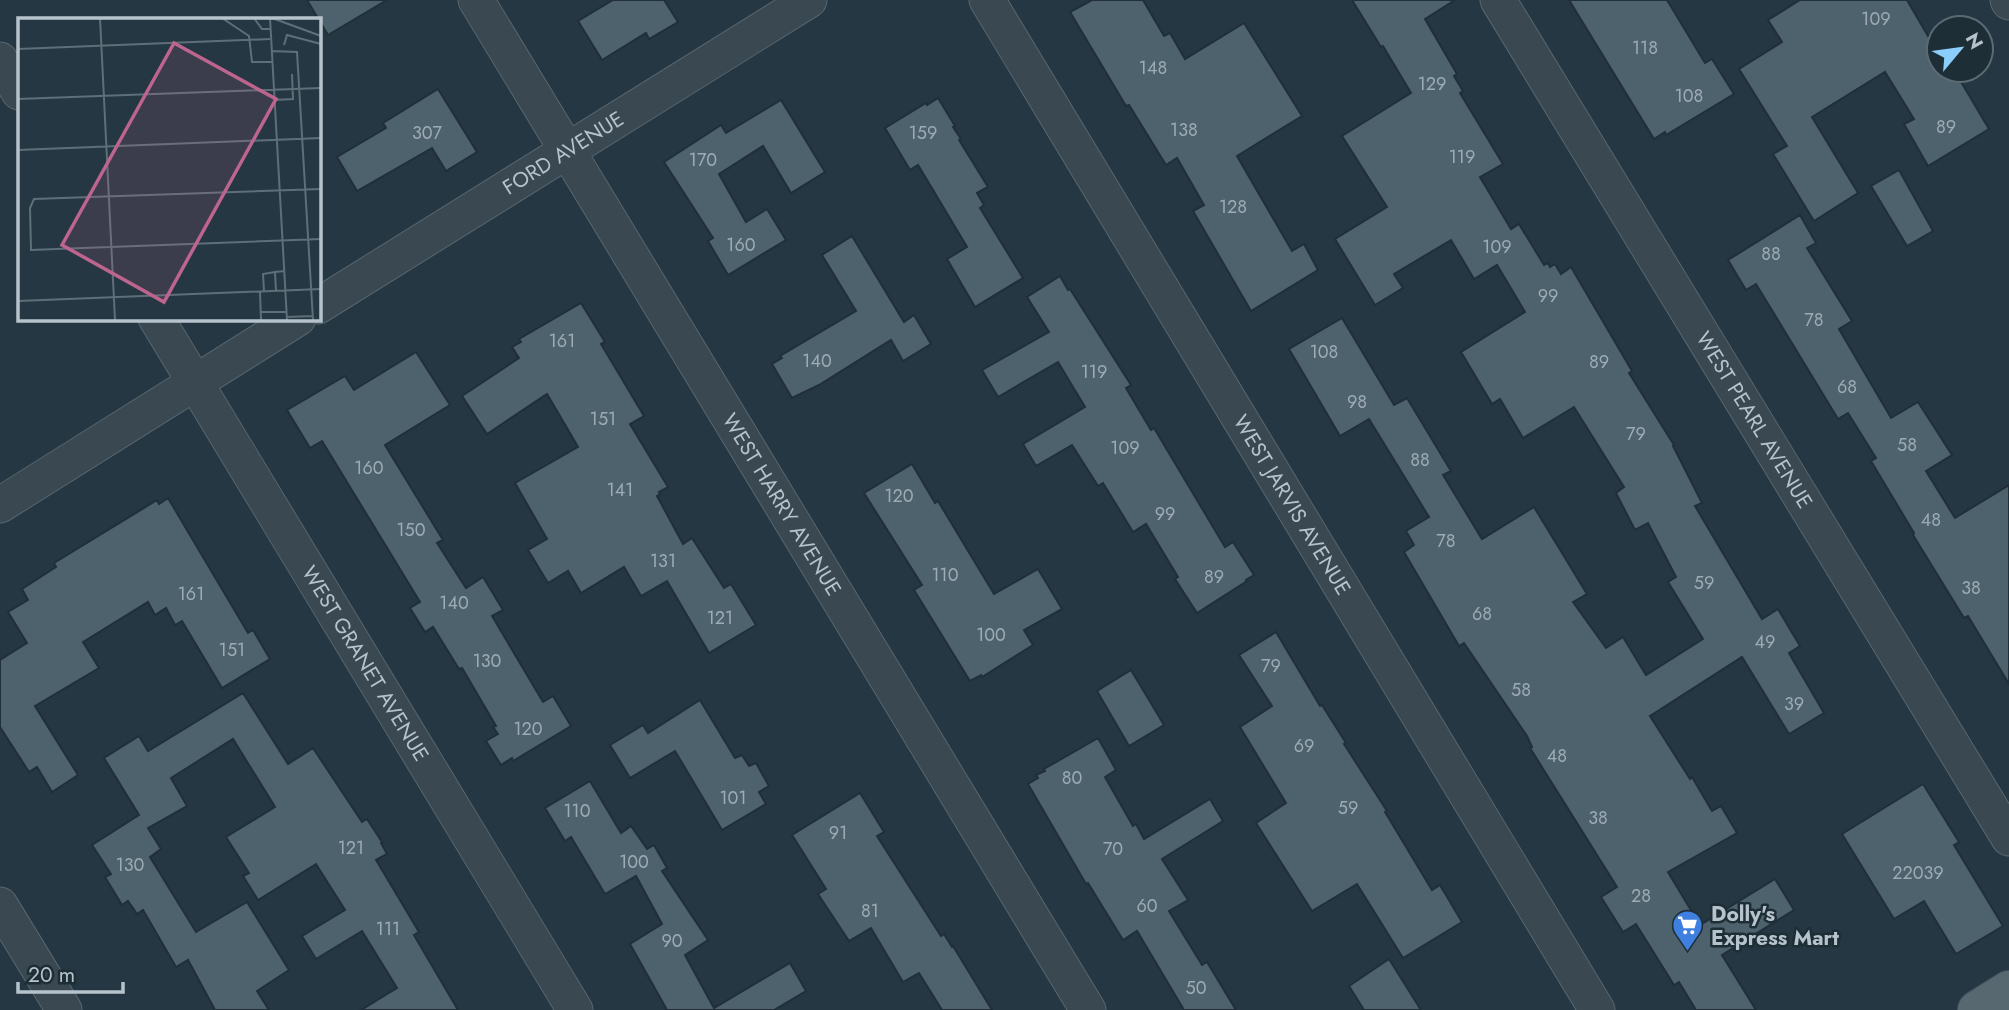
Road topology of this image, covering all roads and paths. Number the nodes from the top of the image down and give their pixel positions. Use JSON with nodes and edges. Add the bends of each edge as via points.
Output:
{"nodes":[{"id":1,"x":476,"y":0,"type":"edge"},
{"id":2,"x":809,"y":0,"type":"edge"},
{"id":3,"x":987,"y":0,"type":"edge"},
{"id":4,"x":1498,"y":0,"type":"edge"},
{"id":5,"x":0,"y":60,"type":"edge"},
{"id":6,"x":18,"y":90,"type":"edge"},
{"id":7,"x":567,"y":151,"type":"junction"},
{"id":8,"x":320,"y":305,"type":"edge"},
{"id":9,"x":157,"y":320,"type":"edge"},
{"id":10,"x":295,"y":320,"type":"edge"},
{"id":11,"x":195,"y":383,"type":"junction"},
{"id":12,"x":0,"y":505,"type":"edge"},
{"id":13,"x":2009,"y":838,"type":"edge"},
{"id":14,"x":0,"y":905,"type":"edge"},
{"id":15,"x":64,"y":1010,"type":"edge"},
{"id":16,"x":575,"y":1010,"type":"edge"},
{"id":17,"x":1088,"y":1010,"type":"edge"},
{"id":18,"x":1597,"y":1010,"type":"edge"}],
"edges":[{"from":1,"to":7,"type":"street","name":"WEST HARRY AVENUE"},
{"from":2,"to":7,"type":"street","name":"FORD AVENUE"},
{"from":3,"to":18,"type":"street","name":"WEST JARVIS AVENUE"},
{"from":4,"to":13,"type":"street","name":"WEST PEARL AVENUE"},
{"from":5,"to":6,"type":"street"},
{"from":7,"to":8,"type":"street","name":"FORD AVENUE"},
{"from":7,"to":17,"type":"street","name":"WEST HARRY AVENUE"},
{"from":9,"to":11,"type":"street","name":"WEST GRANET AVENUE"},
{"from":10,"to":11,"type":"street"},
{"from":11,"to":12,"type":"street"},
{"from":11,"to":16,"type":"street","name":"WEST GRANET AVENUE"},
{"from":14,"to":15,"type":"street"}]}
